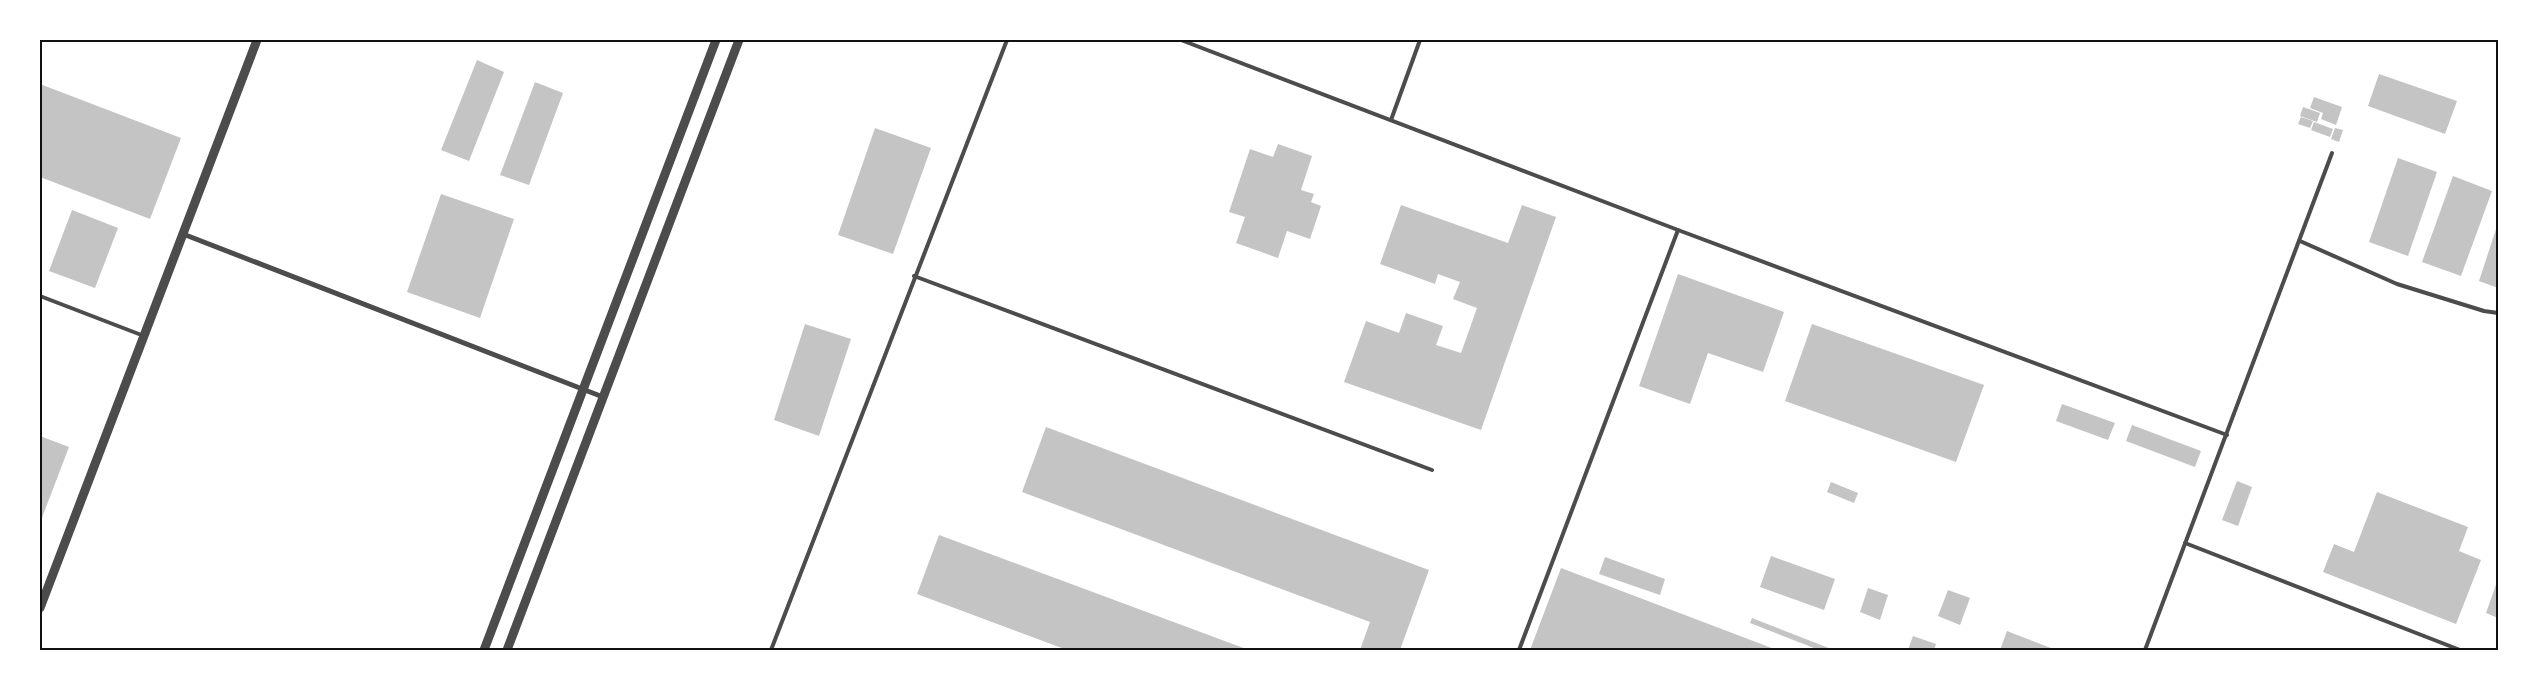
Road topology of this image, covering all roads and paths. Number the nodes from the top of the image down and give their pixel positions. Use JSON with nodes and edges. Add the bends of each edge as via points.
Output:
{"nodes":[{"id":1,"x":257,"y":40,"type":"edge"},
{"id":2,"x":716,"y":40,"type":"edge"},
{"id":3,"x":739,"y":40,"type":"edge"},
{"id":4,"x":1007,"y":40,"type":"edge"},
{"id":5,"x":1181,"y":40,"type":"edge"},
{"id":6,"x":1420,"y":40,"type":"edge"},
{"id":7,"x":1391,"y":120,"type":"junction"},
{"id":8,"x":2332,"y":154,"type":"dead end"},
{"id":9,"x":1678,"y":230,"type":"junction"},
{"id":10,"x":182,"y":234,"type":"junction"},
{"id":11,"x":2300,"y":241,"type":"junction"},
{"id":12,"x":914,"y":276,"type":"junction"},
{"id":13,"x":40,"y":296,"type":"edge"},
{"id":14,"x":2498,"y":313,"type":"edge"},
{"id":15,"x":144,"y":336,"type":"junction"},
{"id":16,"x":583,"y":390,"type":"junction"},
{"id":17,"x":603,"y":397,"type":"junction"},
{"id":18,"x":2227,"y":435,"type":"junction"},
{"id":19,"x":1432,"y":470,"type":"dead end"},
{"id":20,"x":2184,"y":543,"type":"junction"},
{"id":21,"x":40,"y":608,"type":"edge"},
{"id":22,"x":484,"y":650,"type":"edge"},
{"id":23,"x":507,"y":650,"type":"edge"},
{"id":24,"x":771,"y":650,"type":"edge"},
{"id":25,"x":1519,"y":650,"type":"edge"},
{"id":26,"x":2144,"y":650,"type":"edge"},
{"id":27,"x":2460,"y":650,"type":"edge"}],
"edges":[{"from":1,"to":10,"type":"street"},
{"from":2,"to":16,"type":"street"},
{"from":3,"to":17,"type":"street"},
{"from":4,"to":12,"type":"lane"},
{"from":5,"to":7,"type":"lane"},
{"from":6,"to":7,"type":"lane"},
{"from":7,"to":9,"type":"lane"},
{"from":8,"to":11,"type":"lane"},
{"from":9,"to":18,"type":"lane"},
{"from":9,"to":25,"type":"lane"},
{"from":10,"to":15,"type":"street"},
{"from":10,"to":16,"type":"street"},
{"from":11,"to":14,"type":"lane","via":[[2397,284]]},
{"from":11,"to":18,"type":"lane"},
{"from":12,"to":19,"type":"lane"},
{"from":12,"to":24,"type":"lane"},
{"from":13,"to":15,"type":"lane"},
{"from":15,"to":21,"type":"street"},
{"from":16,"to":17,"type":"street"},
{"from":16,"to":22,"type":"street"},
{"from":17,"to":23,"type":"street"},
{"from":18,"to":20,"type":"lane"},
{"from":20,"to":26,"type":"lane"},
{"from":20,"to":27,"type":"lane"}]}
